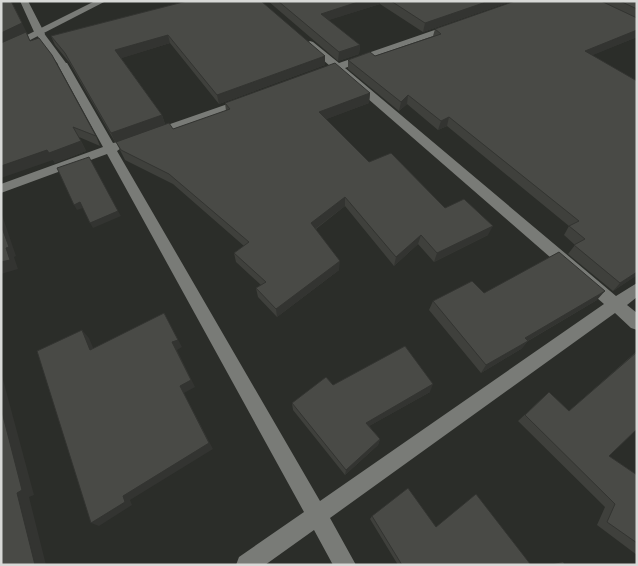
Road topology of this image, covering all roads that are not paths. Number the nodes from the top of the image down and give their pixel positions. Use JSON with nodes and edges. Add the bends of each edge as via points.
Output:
{"nodes":[{"id":1,"x":24,"y":1,"type":"edge"},
{"id":2,"x":102,"y":1,"type":"edge"},
{"id":3,"x":463,"y":24,"type":"edge"},
{"id":4,"x":40,"y":34,"type":"junction"},
{"id":5,"x":301,"y":37,"type":"edge"},
{"id":6,"x":1,"y":52,"type":"edge"},
{"id":7,"x":63,"y":66,"type":"joint"},
{"id":8,"x":337,"y":67,"type":"junction"},
{"id":9,"x":310,"y":77,"type":"edge"},
{"id":10,"x":255,"y":97,"type":"edge"},
{"id":11,"x":146,"y":136,"type":"edge"},
{"id":12,"x":128,"y":143,"type":"edge"},
{"id":13,"x":110,"y":149,"type":"junction"},
{"id":14,"x":1,"y":189,"type":"edge"},
{"id":15,"x":637,"y":289,"type":"edge"},
{"id":16,"x":615,"y":304,"type":"junction"},
{"id":17,"x":637,"y":323,"type":"edge"},
{"id":18,"x":317,"y":515,"type":"junction"},
{"id":19,"x":246,"y":565,"type":"edge"},
{"id":20,"x":345,"y":565,"type":"edge"}],
"edges":[{"from":1,"to":4,"type":"street"},
{"from":2,"to":4,"type":"street"},
{"from":3,"to":8,"type":"street"},
{"from":4,"to":6,"type":"street"},
{"from":4,"to":7,"type":"lane"},
{"from":5,"to":8,"type":"street"},
{"from":7,"to":13,"type":"street"},
{"from":8,"to":9,"type":"street"},
{"from":8,"to":16,"type":"street"},
{"from":10,"to":11,"type":"street"},
{"from":12,"to":13,"type":"street"},
{"from":13,"to":14,"type":"street"},
{"from":13,"to":18,"type":"street"},
{"from":15,"to":16,"type":"street"},
{"from":16,"to":17,"type":"street"},
{"from":16,"to":18,"type":"street"},
{"from":18,"to":19,"type":"street"},
{"from":18,"to":20,"type":"street"}]}
